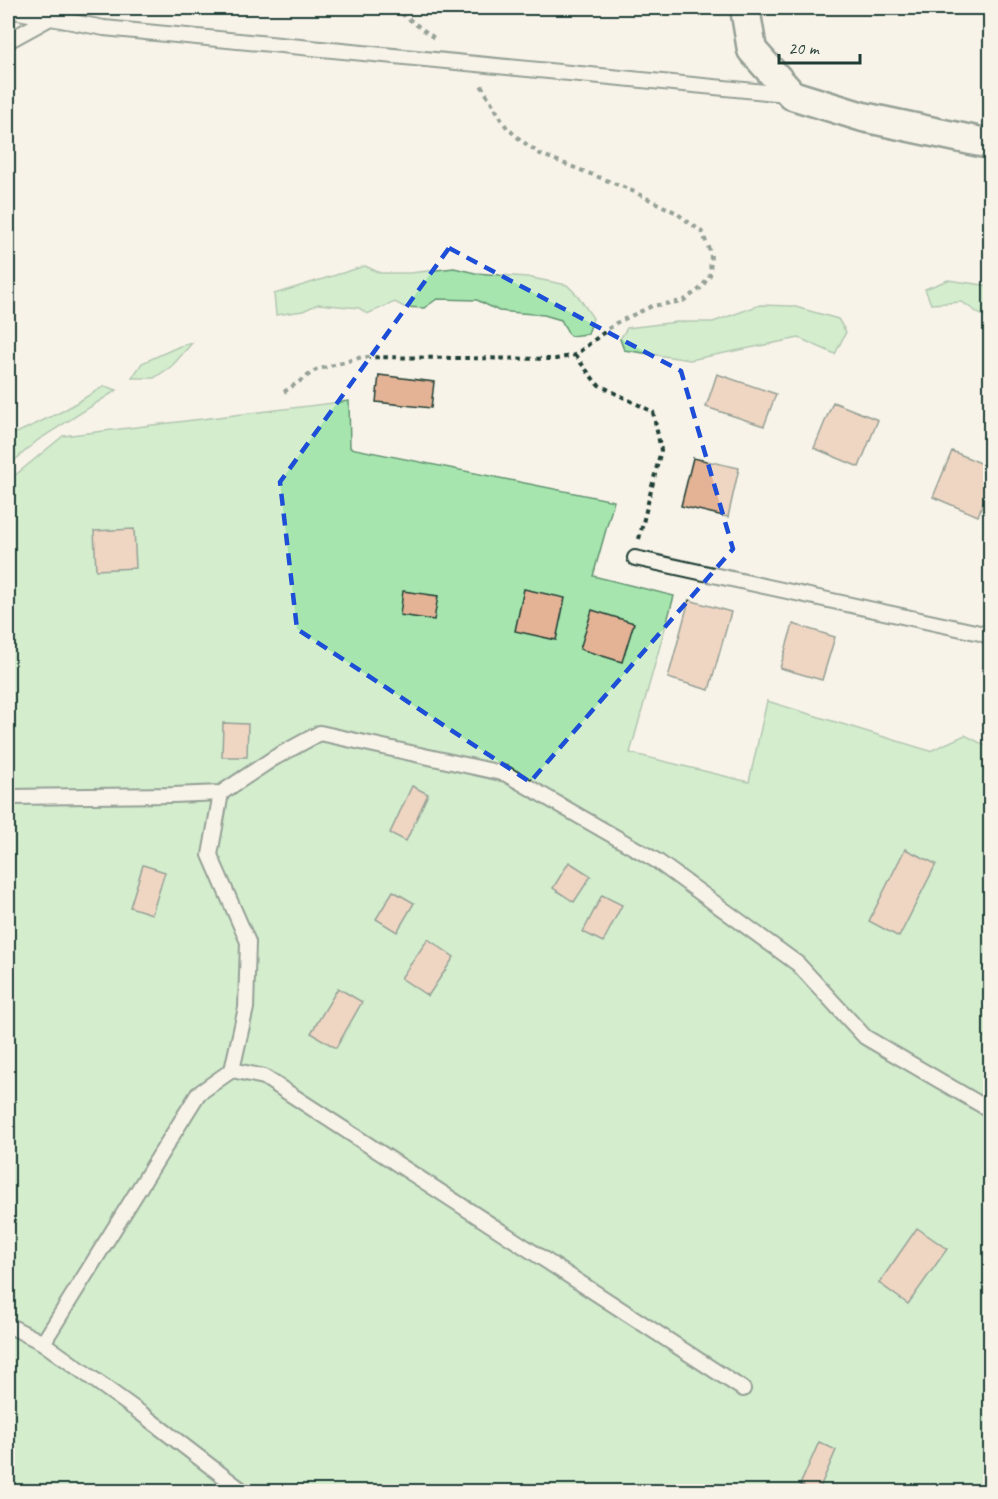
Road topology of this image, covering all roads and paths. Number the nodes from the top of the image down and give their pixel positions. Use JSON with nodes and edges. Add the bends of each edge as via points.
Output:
{"nodes":[{"id":1,"x":394,"y":8,"type":"edge"},
{"id":2,"x":745,"y":8,"type":"edge"},
{"id":3,"x":8,"y":10,"type":"edge"},
{"id":4,"x":50,"y":18,"type":"junction"},
{"id":5,"x":8,"y":41,"type":"edge"},
{"id":6,"x":467,"y":63,"type":"junction"},
{"id":7,"x":792,"y":94,"type":"junction"},
{"id":8,"x":990,"y":144,"type":"edge"},
{"id":9,"x":575,"y":354,"type":"junction"},
{"id":10,"x":284,"y":392,"type":"dead end"},
{"id":11,"x":634,"y":558,"type":"joint"},
{"id":12,"x":990,"y":637,"type":"edge"},
{"id":13,"x":221,"y":793,"type":"junction"},
{"id":14,"x":8,"y":797,"type":"edge"},
{"id":15,"x":232,"y":1071,"type":"junction"},
{"id":16,"x":990,"y":1110,"type":"edge"},
{"id":17,"x":8,"y":1325,"type":"edge"},
{"id":18,"x":43,"y":1343,"type":"junction"},
{"id":19,"x":743,"y":1389,"type":"dead end"},
{"id":20,"x":244,"y":1491,"type":"edge"}],
"edges":[{"from":1,"to":6,"type":"path"},
{"from":2,"to":7,"type":"street","via":[[752,50]]},
{"from":3,"to":4,"type":"lane"},
{"from":4,"to":5,"type":"lane"},
{"from":4,"to":6,"type":"lane","via":[[104,28]]},
{"from":6,"to":7,"type":"lane"},
{"from":6,"to":9,"type":"path","via":[[507,128],[522,141],[540,154],[626,188],[675,213],[702,232],[711,254],[710,275],[701,288],[683,301],[652,306],[615,323]]},
{"from":7,"to":8,"type":"street","via":[[863,117]]},
{"from":9,"to":10,"type":"path","via":[[556,359],[362,357],[316,370]]},
{"from":9,"to":11,"type":"path","via":[[597,384],[653,412],[661,450]]},
{"from":11,"to":12,"type":"lane"},
{"from":13,"to":14,"type":"lane"},
{"from":13,"to":15,"type":"lane","via":[[210,855],[248,942],[246,1008]]},
{"from":13,"to":16,"type":"lane","via":[[320,734],[506,774],[657,861],[798,964],[865,1037]]},
{"from":15,"to":18,"type":"lane","via":[[198,1094]]},
{"from":15,"to":19,"type":"lane","via":[[264,1077]]},
{"from":17,"to":18,"type":"lane"},
{"from":18,"to":20,"type":"lane"}]}
